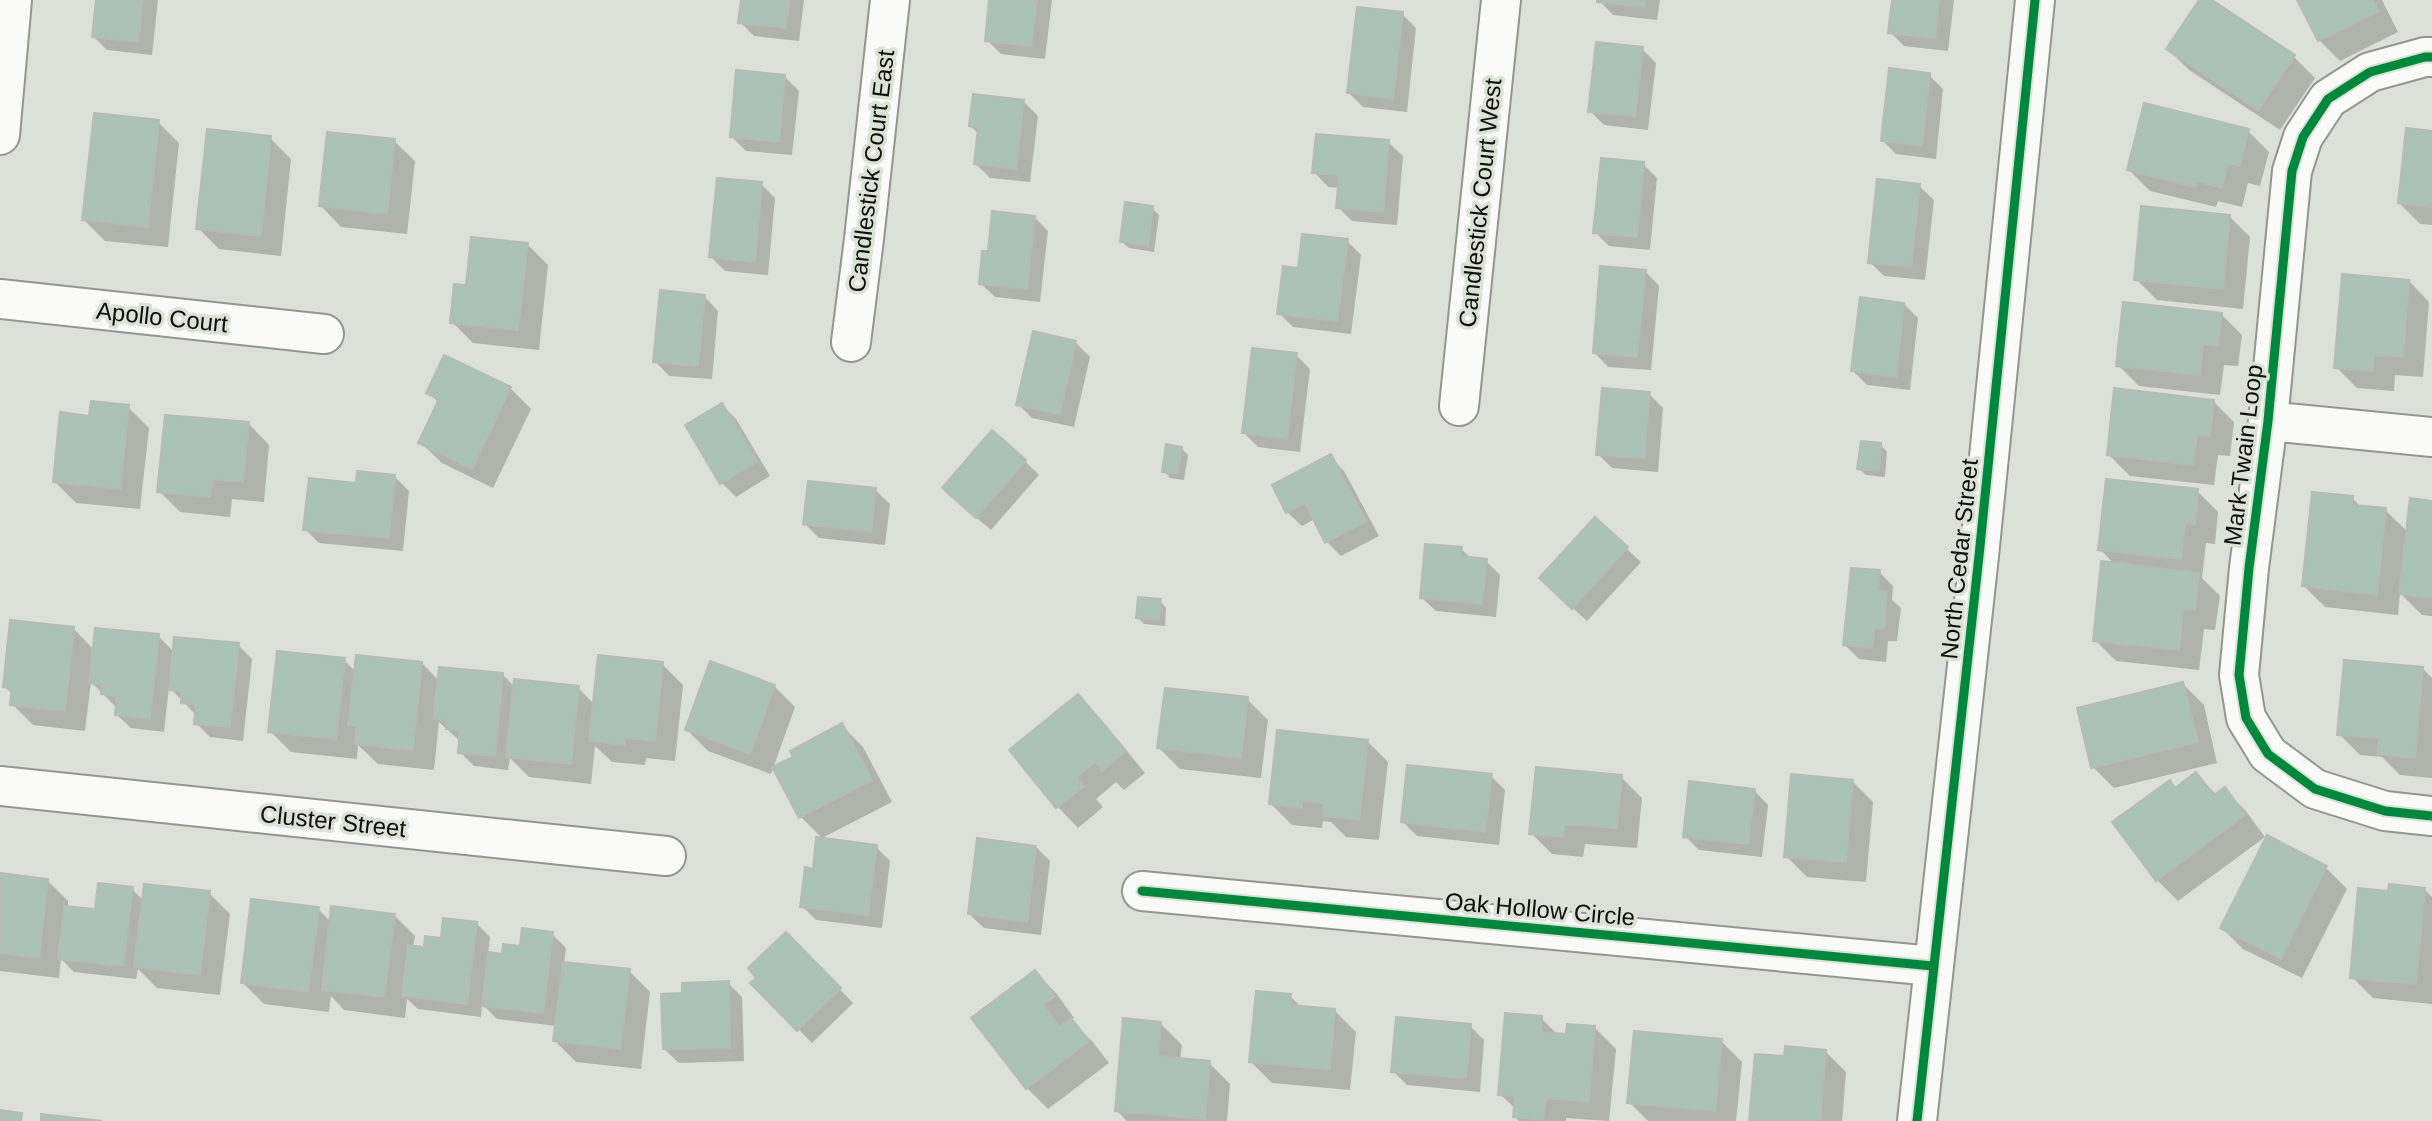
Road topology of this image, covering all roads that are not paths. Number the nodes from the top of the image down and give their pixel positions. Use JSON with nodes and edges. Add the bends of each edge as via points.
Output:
{"nodes":[{"id":1,"x":890,"y":0,"type":"edge"},
{"id":2,"x":1501,"y":0,"type":"edge"},
{"id":3,"x":2035,"y":0,"type":"edge"},
{"id":4,"x":8,"y":3,"type":"edge"},
{"id":5,"x":2432,"y":57,"type":"edge"},
{"id":6,"x":0,"y":135,"type":"edge"},
{"id":7,"x":0,"y":299,"type":"edge"},
{"id":8,"x":324,"y":334,"type":"dead end"},
{"id":9,"x":851,"y":342,"type":"dead end"},
{"id":10,"x":1459,"y":406,"type":"dead end"},
{"id":11,"x":2268,"y":421,"type":"junction"},
{"id":12,"x":2432,"y":437,"type":"edge"},
{"id":13,"x":0,"y":786,"type":"edge"},
{"id":14,"x":2432,"y":816,"type":"edge"},
{"id":15,"x":666,"y":856,"type":"dead end"},
{"id":16,"x":1142,"y":891,"type":"dead end"},
{"id":17,"x":1933,"y":966,"type":"junction"},
{"id":18,"x":1917,"y":1121,"type":"edge"}],
"edges":[{"from":1,"to":9,"type":"street","name":"Candlestick Court East"},
{"from":2,"to":10,"type":"street","name":"Candlestick Court West"},
{"from":3,"to":17,"type":"street","name":"North Cedar Street"},
{"from":4,"to":6,"type":"street"},
{"from":5,"to":11,"type":"street","name":"Mark Twain Loop","via":[[2370,72],[2328,99],[2303,137],[2292,170]]},
{"from":7,"to":8,"type":"street","name":"Apollo Court"},
{"from":11,"to":12,"type":"street"},
{"from":11,"to":14,"type":"street","name":"Mark Twain Loop","via":[[2239,675],[2246,718],[2268,754],[2315,789],[2385,811]]},
{"from":13,"to":15,"type":"street","name":"Cluster Street"},
{"from":16,"to":17,"type":"street","name":"Oak Hollow Circle"},
{"from":17,"to":18,"type":"street","name":"North Cedar Street"}]}
